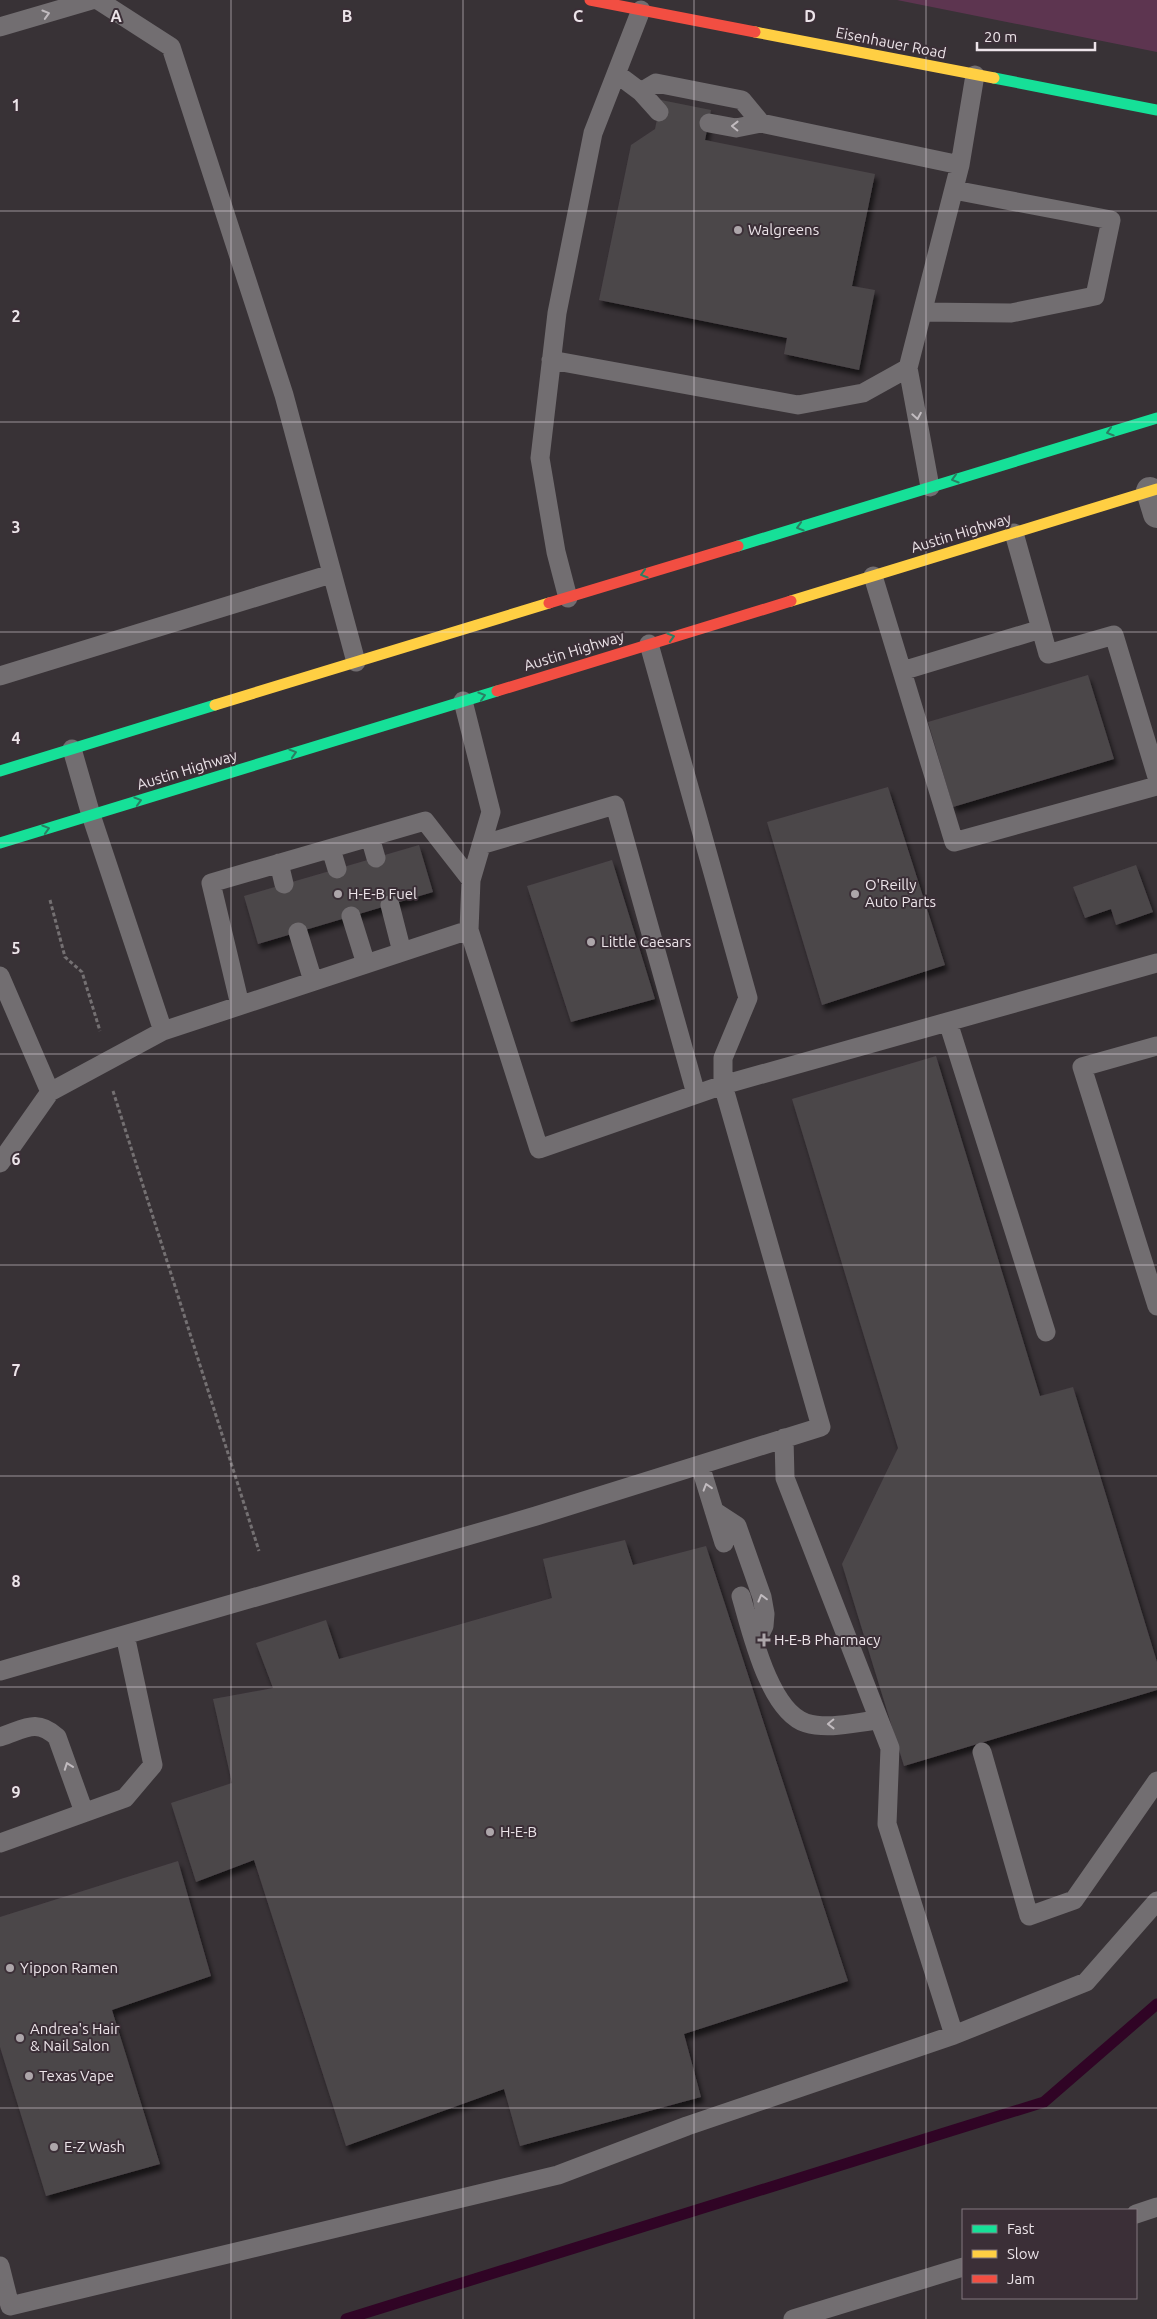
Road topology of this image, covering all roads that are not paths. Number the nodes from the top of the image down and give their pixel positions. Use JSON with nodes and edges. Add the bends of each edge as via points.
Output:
{"nodes":[{"id":1,"x":92,"y":0,"type":"edge"},
{"id":2,"x":98,"y":0,"type":"edge"},
{"id":3,"x":590,"y":0,"type":"edge"},
{"id":4,"x":641,"y":10,"type":"junction"},
{"id":5,"x":0,"y":27,"type":"edge"},
{"id":6,"x":617,"y":74,"type":"junction"},
{"id":7,"x":975,"y":75,"type":"junction"},
{"id":8,"x":641,"y":92,"type":"junction"},
{"id":9,"x":1157,"y":110,"type":"edge"},
{"id":10,"x":659,"y":112,"type":"dead end"},
{"id":11,"x":709,"y":123,"type":"dead end"},
{"id":12,"x":761,"y":123,"type":"junction"},
{"id":13,"x":960,"y":165,"type":"junction"},
{"id":14,"x":954,"y":190,"type":"junction"},
{"id":15,"x":923,"y":312,"type":"junction"},
{"id":16,"x":551,"y":360,"type":"junction"},
{"id":17,"x":908,"y":368,"type":"junction"},
{"id":18,"x":1157,"y":418,"type":"edge"},
{"id":19,"x":930,"y":487,"type":"junction"},
{"id":20,"x":1155,"y":498,"type":"edge"},
{"id":21,"x":1014,"y":533,"type":"junction"},
{"id":22,"x":331,"y":574,"type":"junction"},
{"id":23,"x":873,"y":576,"type":"junction"},
{"id":24,"x":568,"y":598,"type":"junction"},
{"id":25,"x":1041,"y":628,"type":"junction"},
{"id":26,"x":649,"y":644,"type":"junction"},
{"id":27,"x":356,"y":662,"type":"junction"},
{"id":28,"x":902,"y":671,"type":"junction"},
{"id":29,"x":0,"y":676,"type":"edge"},
{"id":30,"x":463,"y":701,"type":"junction"},
{"id":31,"x":72,"y":749,"type":"junction"},
{"id":32,"x":0,"y":771,"type":"edge"},
{"id":33,"x":1157,"y":777,"type":"edge"},
{"id":34,"x":1157,"y":786,"type":"edge"},
{"id":35,"x":91,"y":815,"type":"junction"},
{"id":36,"x":370,"y":836,"type":"junction"},
{"id":37,"x":0,"y":842,"type":"edge"},
{"id":38,"x":481,"y":845,"type":"junction"},
{"id":39,"x":331,"y":849,"type":"junction"},
{"id":40,"x":376,"y":858,"type":"dead end"},
{"id":41,"x":279,"y":863,"type":"junction"},
{"id":42,"x":337,"y":869,"type":"dead end"},
{"id":43,"x":471,"y":880,"type":"junction"},
{"id":44,"x":284,"y":884,"type":"dead end"},
{"id":45,"x":390,"y":905,"type":"dead end"},
{"id":46,"x":351,"y":916,"type":"dead end"},
{"id":47,"x":469,"y":930,"type":"junction"},
{"id":48,"x":298,"y":932,"type":"dead end"},
{"id":49,"x":402,"y":952,"type":"junction"},
{"id":50,"x":1157,"y":963,"type":"edge"},
{"id":51,"x":366,"y":964,"type":"junction"},
{"id":52,"x":0,"y":976,"type":"edge"},
{"id":53,"x":313,"y":981,"type":"junction"},
{"id":54,"x":240,"y":1005,"type":"junction"},
{"id":55,"x":948,"y":1022,"type":"junction"},
{"id":56,"x":163,"y":1031,"type":"junction"},
{"id":57,"x":1157,"y":1046,"type":"edge"},
{"id":58,"x":723,"y":1085,"type":"junction"},
{"id":59,"x":50,"y":1092,"type":"junction"},
{"id":60,"x":696,"y":1094,"type":"junction"},
{"id":61,"x":0,"y":1163,"type":"edge"},
{"id":62,"x":1157,"y":1306,"type":"edge"},
{"id":63,"x":1046,"y":1332,"type":"dead end"},
{"id":64,"x":784,"y":1438,"type":"junction"},
{"id":65,"x":700,"y":1465,"type":"junction"},
{"id":66,"x":714,"y":1511,"type":"junction"},
{"id":67,"x":724,"y":1543,"type":"dead end"},
{"id":68,"x":741,"y":1596,"type":"dead end"},
{"id":69,"x":125,"y":1635,"type":"junction"},
{"id":70,"x":756,"y":1644,"type":"junction"},
{"id":71,"x":0,"y":1671,"type":"edge"},
{"id":72,"x":880,"y":1720,"type":"junction"},
{"id":73,"x":0,"y":1737,"type":"edge"},
{"id":74,"x":982,"y":1752,"type":"dead end"},
{"id":75,"x":1157,"y":1781,"type":"edge"},
{"id":76,"x":84,"y":1812,"type":"junction"},
{"id":77,"x":0,"y":1842,"type":"edge"},
{"id":78,"x":1157,"y":1901,"type":"edge"},
{"id":79,"x":954,"y":2035,"type":"junction"},
{"id":80,"x":1157,"y":2207,"type":"edge"},
{"id":81,"x":1137,"y":2214,"type":"edge"},
{"id":82,"x":0,"y":2266,"type":"edge"},
{"id":83,"x":962,"y":2267,"type":"edge"},
{"id":84,"x":5,"y":2307,"type":"edge"},
{"id":85,"x":793,"y":2319,"type":"edge"}],
"edges":[{"from":5,"to":1,"type":"lane","one_way":true},
{"from":2,"to":22,"type":"lane","via":[[171,47],[284,395]]},
{"from":3,"to":4,"type":"main road","name":"Eisenhauer Road"},
{"from":4,"to":6,"type":"lane"},
{"from":4,"to":7,"type":"main road","name":"Eisenhauer Road"},
{"from":6,"to":8,"type":"lane"},
{"from":6,"to":16,"type":"lane","via":[[593,133],[557,313]]},
{"from":7,"to":9,"type":"main road","name":"Eisenhauer Road"},
{"from":7,"to":13,"type":"lane"},
{"from":8,"to":10,"type":"lane"},
{"from":8,"to":12,"type":"lane","via":[[656,82],[742,100]]},
{"from":12,"to":11,"type":"lane","one_way":true,"via":[[736,128]]},
{"from":12,"to":13,"type":"lane"},
{"from":13,"to":14,"type":"lane"},
{"from":14,"to":15,"type":"lane"},
{"from":14,"to":15,"type":"lane","via":[[1111,220],[1095,296],[1011,313]]},
{"from":15,"to":17,"type":"lane"},
{"from":16,"to":17,"type":"lane","via":[[798,406],[863,393]]},
{"from":16,"to":24,"type":"lane","via":[[540,458],[556,552]]},
{"from":17,"to":19,"type":"lane","one_way":true},
{"from":18,"to":19,"type":"main road","one_way":true},
{"from":19,"to":24,"type":"main road","one_way":true},
{"from":20,"to":21,"type":"main road","name":"Austin Highway"},
{"from":21,"to":23,"type":"main road","name":"Austin Highway"},
{"from":21,"to":25,"type":"lane"},
{"from":22,"to":27,"type":"lane"},
{"from":22,"to":29,"type":"lane"},
{"from":26,"to":23,"type":"main road","name":"Austin Highway","one_way":true},
{"from":23,"to":28,"type":"lane"},
{"from":24,"to":27,"type":"main road"},
{"from":25,"to":28,"type":"lane"},
{"from":25,"to":33,"type":"lane","via":[[1048,654],[1114,635]]},
{"from":30,"to":26,"type":"main road","name":"Austin Highway","one_way":true},
{"from":26,"to":58,"type":"lane","via":[[748,998],[722,1058]]},
{"from":27,"to":31,"type":"main road"},
{"from":28,"to":34,"type":"lane","via":[[954,842]]},
{"from":35,"to":30,"type":"main road","name":"Austin Highway","one_way":true},
{"from":30,"to":38,"type":"lane","via":[[490,812]]},
{"from":31,"to":32,"type":"main road"},
{"from":31,"to":35,"type":"lane"},
{"from":37,"to":35,"type":"main road","name":"Austin Highway","one_way":true},
{"from":35,"to":56,"type":"lane"},
{"from":36,"to":39,"type":"lane"},
{"from":36,"to":40,"type":"lane"},
{"from":36,"to":43,"type":"lane","via":[[425,821]]},
{"from":38,"to":43,"type":"lane"},
{"from":38,"to":60,"type":"lane","via":[[615,805]]},
{"from":39,"to":41,"type":"lane"},
{"from":39,"to":42,"type":"lane"},
{"from":41,"to":44,"type":"lane"},
{"from":41,"to":54,"type":"lane","via":[[211,883]]},
{"from":43,"to":47,"type":"lane"},
{"from":45,"to":49,"type":"lane"},
{"from":46,"to":51,"type":"lane"},
{"from":47,"to":49,"type":"lane"},
{"from":47,"to":60,"type":"lane","via":[[539,1149]]},
{"from":48,"to":53,"type":"lane"},
{"from":49,"to":51,"type":"lane"},
{"from":50,"to":55,"type":"lane"},
{"from":51,"to":53,"type":"lane"},
{"from":52,"to":59,"type":"lane"},
{"from":53,"to":54,"type":"lane"},
{"from":54,"to":56,"type":"lane"},
{"from":55,"to":58,"type":"lane"},
{"from":55,"to":63,"type":"lane"},
{"from":56,"to":59,"type":"lane"},
{"from":57,"to":62,"type":"lane","via":[[1082,1067]]},
{"from":58,"to":60,"type":"lane"},
{"from":58,"to":64,"type":"lane","via":[[821,1426]]},
{"from":59,"to":61,"type":"lane"},
{"from":64,"to":65,"type":"lane"},
{"from":64,"to":72,"type":"lane","via":[[785,1478]]},
{"from":66,"to":65,"type":"lane","one_way":true},
{"from":65,"to":69,"type":"lane"},
{"from":66,"to":67,"type":"lane"},
{"from":70,"to":66,"type":"lane","one_way":true,"via":[[766,1614],[762,1597],[737,1526]]},
{"from":68,"to":70,"type":"lane"},
{"from":69,"to":71,"type":"lane"},
{"from":69,"to":76,"type":"lane","via":[[153,1765],[125,1798]]},
{"from":72,"to":70,"type":"lane","one_way":true,"via":[[831,1725],[806,1723],[790,1713],[776,1694],[763,1669]]},
{"from":72,"to":79,"type":"lane","via":[[890,1748],[887,1824]]},
{"from":76,"to":73,"type":"lane","one_way":true,"via":[[58,1737],[38,1725]]},
{"from":74,"to":75,"type":"lane","via":[[1029,1916],[1074,1900]]},
{"from":76,"to":77,"type":"lane"},
{"from":78,"to":79,"type":"lane","via":[[1086,1982]]},
{"from":79,"to":84,"type":"lane","via":[[687,2126],[558,2175]]},
{"from":80,"to":81,"type":"lane"},
{"from":82,"to":84,"type":"lane"},
{"from":83,"to":85,"type":"lane"}]}
